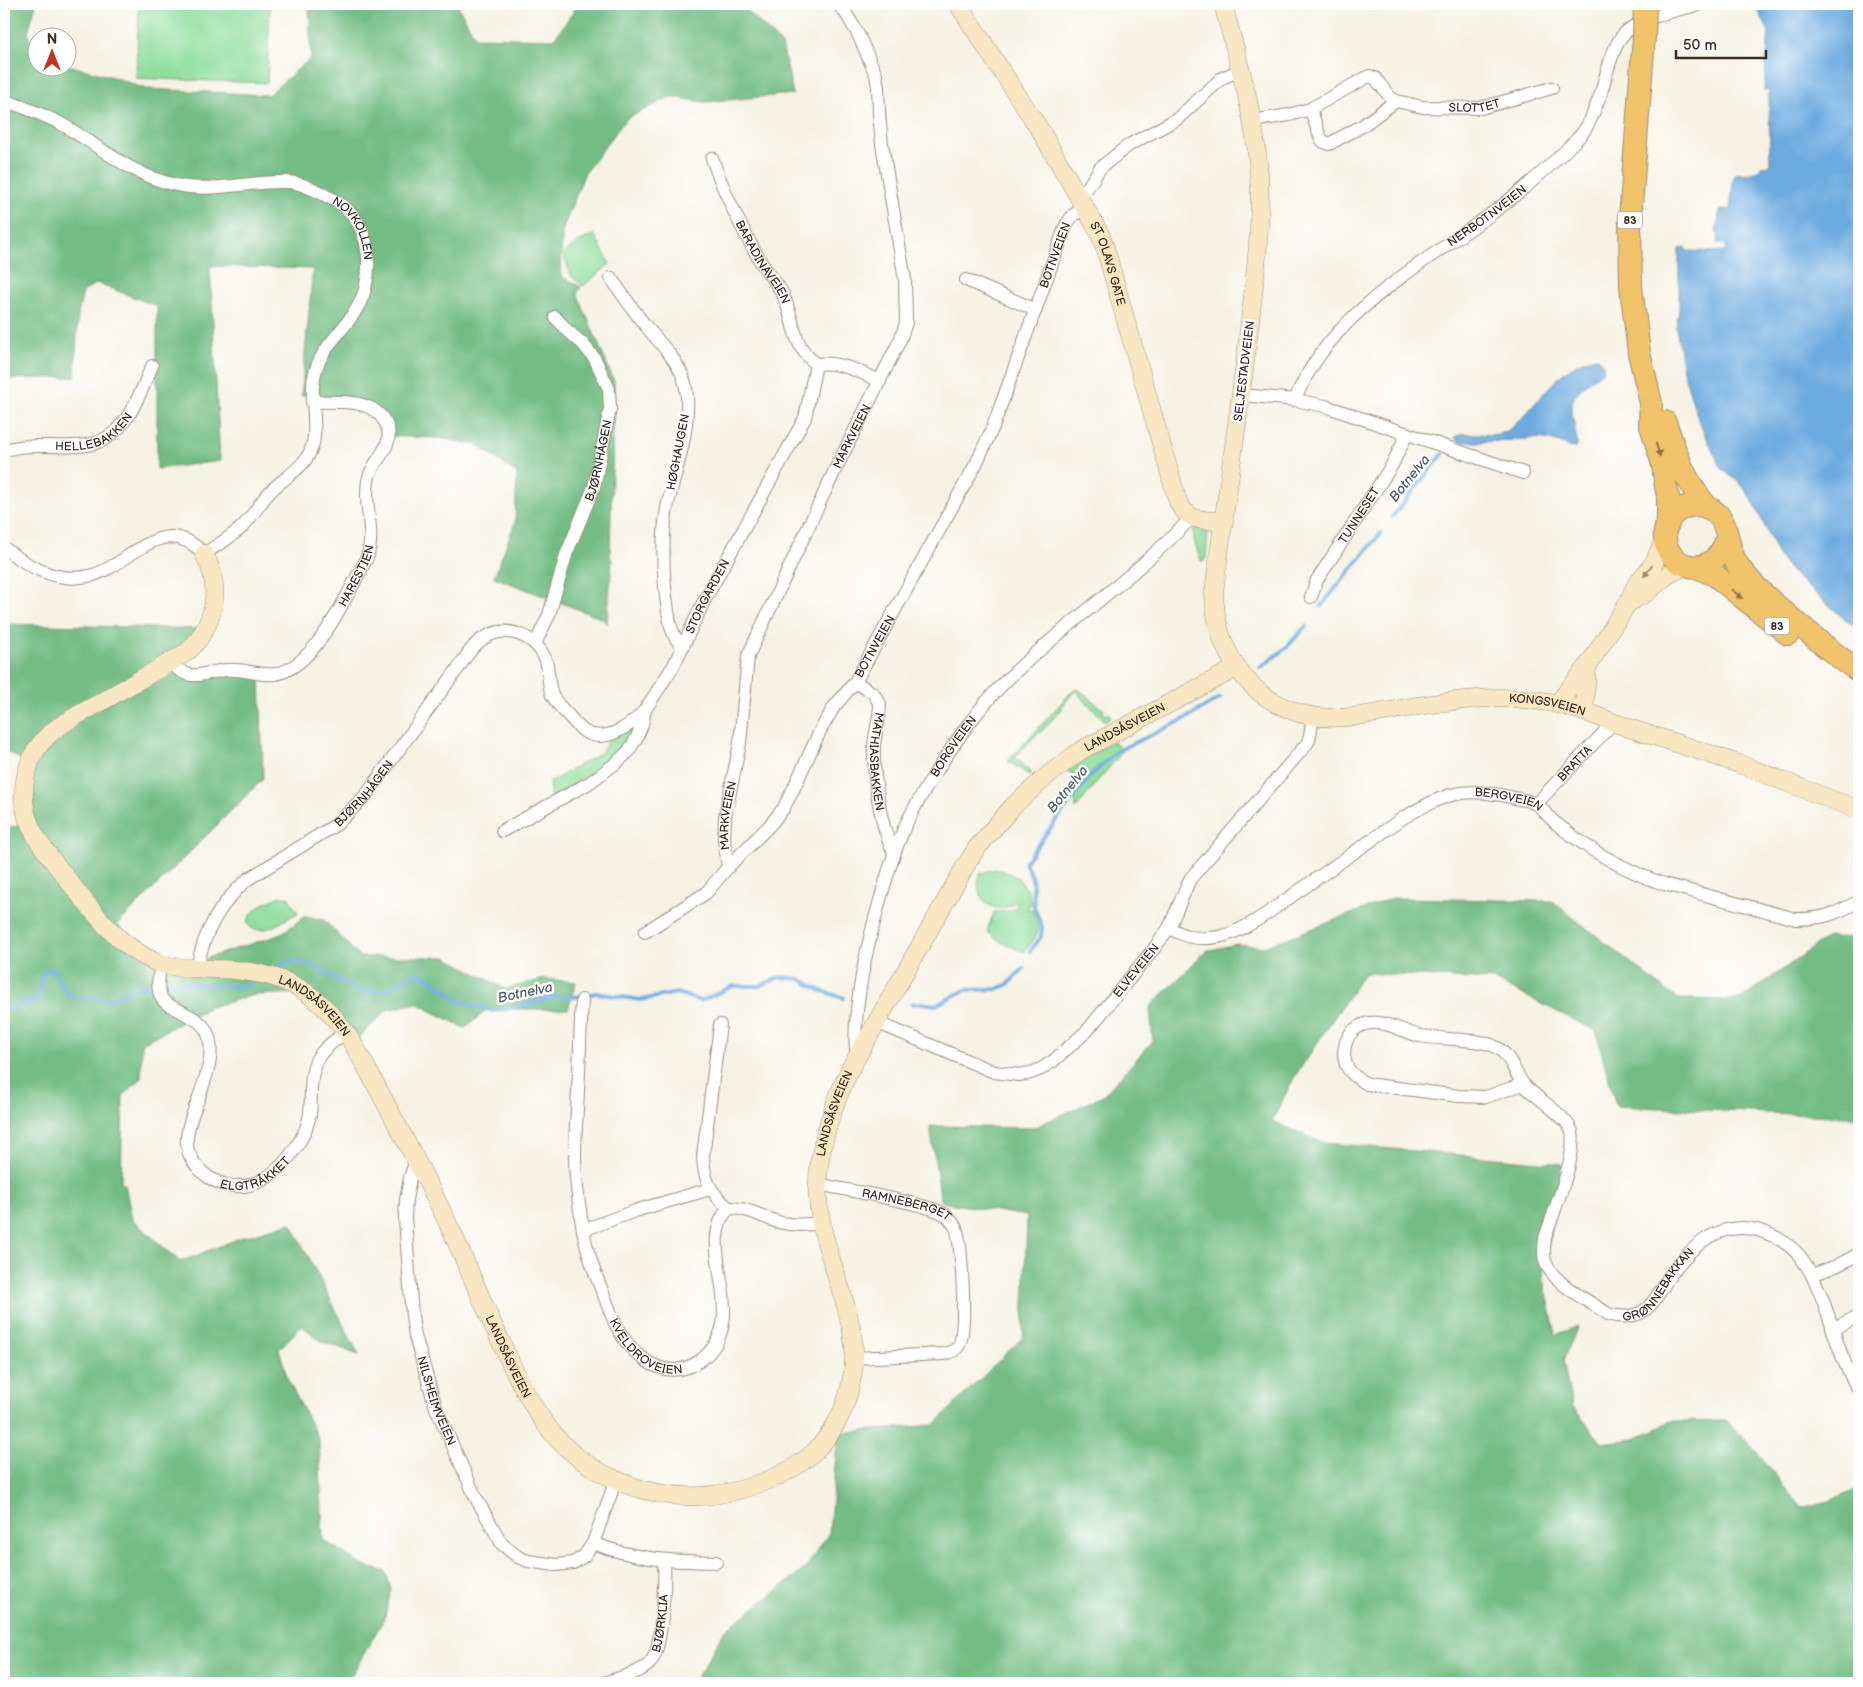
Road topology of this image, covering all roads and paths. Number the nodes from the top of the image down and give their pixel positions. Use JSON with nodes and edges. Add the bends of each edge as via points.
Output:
{"nodes":[{"id":1,"x":838,"y":4,"type":"edge"},
{"id":2,"x":958,"y":4,"type":"edge"},
{"id":3,"x":1224,"y":4,"type":"edge"},
{"id":4,"x":1702,"y":4,"type":"edge"},
{"id":5,"x":1650,"y":10,"type":"edge"},
{"id":6,"x":1240,"y":70,"type":"junction"},
{"id":7,"x":1552,"y":88,"type":"dead end"},
{"id":8,"x":4,"y":100,"type":"edge"},
{"id":9,"x":1396,"y":101,"type":"junction"},
{"id":10,"x":1310,"y":109,"type":"junction"},
{"id":11,"x":1252,"y":122,"type":"junction"},
{"id":12,"x":712,"y":158,"type":"dead end"},
{"id":13,"x":1083,"y":202,"type":"junction"},
{"id":14,"x":612,"y":278,"type":"dead end"},
{"id":15,"x":966,"y":280,"type":"dead end"},
{"id":16,"x":1036,"y":310,"type":"junction"},
{"id":17,"x":555,"y":317,"type":"dead end"},
{"id":18,"x":816,"y":364,"type":"junction"},
{"id":19,"x":152,"y":366,"type":"dead end"},
{"id":20,"x":880,"y":381,"type":"junction"},
{"id":21,"x":1242,"y":395,"type":"junction"},
{"id":22,"x":1295,"y":400,"type":"junction"},
{"id":23,"x":312,"y":402,"type":"junction"},
{"id":24,"x":1651,"y":403,"type":"junction"},
{"id":25,"x":1408,"y":434,"type":"junction"},
{"id":26,"x":4,"y":451,"type":"edge"},
{"id":27,"x":1523,"y":473,"type":"dead end"},
{"id":28,"x":1708,"y":508,"type":"junction"},
{"id":29,"x":1191,"y":518,"type":"junction"},
{"id":30,"x":1224,"y":522,"type":"junction"},
{"id":31,"x":1666,"y":531,"type":"junction"},
{"id":32,"x":1726,"y":539,"type":"junction"},
{"id":33,"x":4,"y":548,"type":"edge"},
{"id":34,"x":204,"y":554,"type":"junction"},
{"id":35,"x":1692,"y":566,"type":"junction"},
{"id":36,"x":1310,"y":597,"type":"dead end"},
{"id":37,"x":1628,"y":602,"type":"junction"},
{"id":38,"x":535,"y":644,"type":"junction"},
{"id":39,"x":682,"y":645,"type":"junction"},
{"id":40,"x":170,"y":662,"type":"junction"},
{"id":41,"x":1587,"y":667,"type":"junction"},
{"id":42,"x":1236,"y":668,"type":"junction"},
{"id":43,"x":1859,"y":671,"type":"edge"},
{"id":44,"x":855,"y":682,"type":"junction"},
{"id":45,"x":1859,"y":682,"type":"edge"},
{"id":46,"x":1557,"y":704,"type":"junction"},
{"id":47,"x":645,"y":710,"type":"junction"},
{"id":48,"x":1584,"y":712,"type":"junction"},
{"id":49,"x":1314,"y":718,"type":"junction"},
{"id":50,"x":1613,"y":723,"type":"junction"},
{"id":51,"x":1536,"y":804,"type":"junction"},
{"id":52,"x":1859,"y":810,"type":"edge"},
{"id":53,"x":502,"y":831,"type":"dead end"},
{"id":54,"x":894,"y":853,"type":"junction"},
{"id":55,"x":728,"y":867,"type":"junction"},
{"id":56,"x":1859,"y":900,"type":"edge"},
{"id":57,"x":1169,"y":928,"type":"junction"},
{"id":58,"x":645,"y":932,"type":"dead end"},
{"id":59,"x":161,"y":964,"type":"junction"},
{"id":60,"x":197,"y":968,"type":"junction"},
{"id":61,"x":582,"y":1000,"type":"dead end"},
{"id":62,"x":876,"y":1022,"type":"junction"},
{"id":63,"x":720,"y":1024,"type":"dead end"},
{"id":64,"x":346,"y":1032,"type":"junction"},
{"id":65,"x":857,"y":1057,"type":"junction"},
{"id":66,"x":1523,"y":1084,"type":"junction"},
{"id":67,"x":416,"y":1160,"type":"junction"},
{"id":68,"x":818,"y":1184,"type":"junction"},
{"id":69,"x":710,"y":1189,"type":"junction"},
{"id":70,"x":729,"y":1208,"type":"junction"},
{"id":71,"x":821,"y":1223,"type":"junction"},
{"id":72,"x":583,"y":1230,"type":"junction"},
{"id":73,"x":1859,"y":1254,"type":"edge"},
{"id":74,"x":1812,"y":1275,"type":"junction"},
{"id":75,"x":1859,"y":1316,"type":"edge"},
{"id":76,"x":1832,"y":1329,"type":"junction"},
{"id":77,"x":854,"y":1358,"type":"junction"},
{"id":78,"x":1859,"y":1390,"type":"edge"},
{"id":79,"x":616,"y":1480,"type":"junction"},
{"id":80,"x":593,"y":1543,"type":"junction"},
{"id":81,"x":664,"y":1561,"type":"junction"},
{"id":82,"x":716,"y":1562,"type":"dead end"},
{"id":83,"x":604,"y":1683,"type":"edge"}],
"edges":[{"from":1,"to":20,"type":"street","name":"MARKVEIEN","via":[[859,36],[876,75],[882,144],[905,280],[907,312],[904,332]]},
{"from":2,"to":13,"type":"street","name":"ST OLAVS GATE","via":[[1025,105]]},
{"from":3,"to":6,"type":"street","name":"SELJESTADVEIEN"},
{"from":4,"to":5,"type":"street","name":"NERBOTNVEIEN"},
{"from":5,"to":22,"type":"street","name":"NERBOTNVEIEN","via":[[1617,44],[1592,116],[1580,137],[1541,174],[1481,222],[1418,264],[1351,318],[1320,355]]},
{"from":5,"to":24,"type":"highway","number":"83","bridge":true,"via":[[1644,37],[1630,251],[1635,329]]},
{"from":6,"to":11,"type":"street","name":"SELJESTADVEIEN"},
{"from":6,"to":13,"type":"street","name":"BOTNVEIEN","via":[[1222,78],[1177,119],[1140,139],[1100,168]]},
{"from":7,"to":9,"type":"street","name":"SLOTTET","via":[[1481,108],[1423,107]]},
{"from":8,"to":23,"type":"street","name":"NOVKOLLEN","via":[[64,125],[127,167],[158,180],[198,188],[298,183],[342,205],[354,216],[366,244],[367,280],[357,308],[319,360],[313,380]]},
{"from":9,"to":10,"type":"street","via":[[1375,78],[1369,76]]},
{"from":9,"to":10,"type":"street","via":[[1362,126],[1329,144],[1321,139]]},
{"from":10,"to":11,"type":"street"},
{"from":11,"to":21,"type":"street","name":"SELJESTADVEIEN","via":[[1259,174],[1259,233]]},
{"from":12,"to":18,"type":"street","name":"BARADINAVEIEN","via":[[759,260],[784,298],[799,345]]},
{"from":13,"to":16,"type":"street","name":"BOTNVEIEN","via":[[1066,225]]},
{"from":13,"to":29,"type":"street","name":"ST OLAVS GATE","via":[[1106,251],[1178,502]]},
{"from":14,"to":39,"type":"street","name":"HØGHAUGEN","via":[[628,304],[675,362],[686,388],[684,434],[667,511],[664,542],[665,592],[672,630]]},
{"from":15,"to":16,"type":"street"},
{"from":16,"to":44,"type":"street","name":"BOTNVEIEN","via":[[1000,410],[976,464]]},
{"from":17,"to":38,"type":"street","name":"BJØRNHÅGEN","via":[[595,359],[609,388],[610,409],[594,487],[566,555],[549,615]]},
{"from":18,"to":20,"type":"street","via":[[844,366]]},
{"from":18,"to":39,"type":"street","name":"STORGARDEN","via":[[805,418]]},
{"from":19,"to":26,"type":"street","name":"HELLEBAKKEN","via":[[131,410],[109,437],[80,446],[21,446]]},
{"from":20,"to":55,"type":"street","name":"MARKVEIEN","via":[[748,656],[740,743],[725,816]]},
{"from":21,"to":22,"type":"street"},
{"from":21,"to":30,"type":"street","name":"SELJESTADVEIEN"},
{"from":22,"to":25,"type":"street","via":[[1334,409]]},
{"from":23,"to":34,"type":"street","name":"NOVKOLLEN","via":[[315,435],[306,461],[268,494],[243,526]]},
{"from":23,"to":40,"type":"street","name":"HARESTIEN","via":[[366,405],[381,414],[388,430],[389,439],[368,481],[371,537],[366,560],[324,635],[293,667],[270,674],[234,669],[189,676]]},
{"from":24,"to":28,"type":"highway","number":"83","via":[[1664,419],[1685,476]]},
{"from":24,"to":31,"type":"highway","number":"83","one_way":true,"via":[[1650,423],[1663,465],[1668,497]]},
{"from":25,"to":27,"type":"street"},
{"from":25,"to":36,"type":"street","name":"TUNNESET","via":[[1392,466],[1317,580]]},
{"from":28,"to":31,"type":"highway","via":[[1700,505],[1684,507],[1676,512]]},
{"from":28,"to":32,"type":"highway","number":"83","via":[[1720,517]]},
{"from":29,"to":30,"type":"street"},
{"from":29,"to":54,"type":"street","name":"BORGVEIEN","via":[[1152,557],[1014,673],[967,724],[912,811]]},
{"from":30,"to":42,"type":"street","name":"SELJESTADVEIEN","via":[[1214,606],[1224,646]]},
{"from":31,"to":35,"type":"highway","number":"83","via":[[1669,552]]},
{"from":31,"to":37,"type":"street","one_way":true,"via":[[1658,556],[1636,585]]},
{"from":32,"to":35,"type":"highway","via":[[1716,559]]},
{"from":32,"to":43,"type":"highway","number":"83","via":[[1733,559],[1754,585],[1832,653]]},
{"from":33,"to":34,"type":"street","via":[[30,567],[56,576],[72,577],[88,576],[113,567],[156,538],[187,540]]},
{"from":34,"to":40,"type":"street","name":"LANDSÅSVEIEN","via":[[214,578],[210,623],[197,643]]},
{"from":35,"to":37,"type":"street","via":[[1665,577],[1646,594]]},
{"from":35,"to":45,"type":"highway","number":"83","one_way":true,"via":[[1716,576],[1783,630]]},
{"from":37,"to":41,"type":"street"},
{"from":38,"to":47,"type":"street","via":[[545,659],[554,699],[584,731],[591,735],[607,735],[630,725]]},
{"from":38,"to":60,"type":"street","name":"BJØRNHÅGEN","via":[[530,638],[502,632],[483,638],[354,809],[337,824],[235,890],[212,921]]},
{"from":39,"to":47,"type":"street","name":"STORGARDEN","via":[[674,665]]},
{"from":40,"to":59,"type":"street","name":"LANDSÅSVEIEN","via":[[81,713],[45,738],[31,760],[24,786],[32,831],[80,895],[122,941]]},
{"from":41,"to":46,"type":"street"},
{"from":41,"to":48,"type":"street"},
{"from":42,"to":49,"type":"street","name":"KONGSVEIEN","via":[[1267,699]]},
{"from":42,"to":62,"type":"street","name":"LANDSÅSVEIEN","via":[[1080,751],[1013,806],[976,849]]},
{"from":44,"to":54,"type":"street","name":"MATHIASBAKKEN","via":[[873,693],[880,704],[874,747],[876,774],[880,805]]},
{"from":44,"to":55,"type":"street","name":"BOTNVEIEN","via":[[820,730],[783,809]]},
{"from":46,"to":48,"type":"street","name":"KONGSVEIEN"},
{"from":46,"to":49,"type":"street","name":"KONGSVEIEN","via":[[1499,697],[1344,718]]},
{"from":47,"to":53,"type":"street","name":"STORGARDEN","via":[[636,739],[616,763],[577,791]]},
{"from":48,"to":50,"type":"street","name":"KONGSVEIEN"},
{"from":49,"to":57,"type":"street","name":"ELVEVEIEN","via":[[1306,745],[1190,879]]},
{"from":50,"to":51,"type":"street","name":"BRATTA"},
{"from":50,"to":52,"type":"street","name":"KONGSVEIEN","via":[[1740,765]]},
{"from":51,"to":56,"type":"street","name":"BERGVEIEN","via":[[1557,825],[1604,856],[1664,884],[1796,918],[1828,916]]},
{"from":51,"to":57,"type":"street","name":"BERGVEIEN","via":[[1474,791],[1442,797],[1403,818],[1314,882],[1233,933],[1190,937]]},
{"from":54,"to":65,"type":"street","name":"BORGVEIEN","via":[[869,942],[855,1036]]},
{"from":55,"to":58,"type":"street","name":"BOTNVEIEN","via":[[698,899]]},
{"from":57,"to":62,"type":"street","name":"ELVEVEIEN","via":[[1080,1038],[1053,1061],[1031,1073],[994,1072]]},
{"from":59,"to":60,"type":"street","name":"LANDSÅSVEIEN"},
{"from":59,"to":64,"type":"street","name":"ELGTRÅKKET","via":[[160,997],[198,1021],[209,1036],[209,1064],[193,1112],[187,1143],[200,1171],[220,1184],[247,1185],[259,1181],[280,1166],[302,1136],[310,1114],[313,1070],[317,1060]]},
{"from":60,"to":64,"type":"street","name":"LANDSÅSVEIEN","via":[[254,972],[286,981],[319,1002]]},
{"from":61,"to":72,"type":"street","name":"KVELDROVEIEN","via":[[575,1157]]},
{"from":62,"to":65,"type":"street","name":"LANDSÅSVEIEN"},
{"from":63,"to":69,"type":"street","via":[[703,1156],[704,1176]]},
{"from":64,"to":67,"type":"street","name":"LANDSÅSVEIEN"},
{"from":65,"to":68,"type":"street","name":"LANDSÅSVEIEN","via":[[829,1126]]},
{"from":66,"to":66,"type":"street","name":"GRØNNEBAKKAN","via":[[1506,1055],[1494,1046],[1477,1042],[1418,1035],[1382,1023],[1369,1023],[1357,1027],[1345,1044],[1344,1057],[1348,1069],[1367,1084],[1486,1097]]},
{"from":66,"to":74,"type":"street","name":"GRØNNEBAKKAN","via":[[1564,1121],[1571,1130],[1573,1142],[1545,1238],[1545,1262],[1552,1275],[1608,1314],[1627,1317],[1646,1309],[1691,1250],[1707,1237],[1736,1228],[1770,1234],[1797,1253]]},
{"from":67,"to":79,"type":"street","name":"LANDSÅSVEIEN","via":[[529,1399],[545,1423],[570,1450]]},
{"from":67,"to":80,"type":"street","name":"NILSHEIMVEIEN","via":[[410,1178],[405,1218],[412,1316],[420,1358],[455,1452],[496,1534],[510,1551],[528,1561],[573,1563],[584,1556]]},
{"from":68,"to":71,"type":"street","name":"LANDSÅSVEIEN"},
{"from":68,"to":77,"type":"street","name":"RAMNEBERGET","via":[[939,1212],[947,1216],[956,1229],[963,1309],[962,1337],[957,1348],[943,1354]]},
{"from":69,"to":70,"type":"street"},
{"from":69,"to":72,"type":"street"},
{"from":70,"to":71,"type":"street","via":[[801,1226]]},
{"from":70,"to":72,"type":"street","name":"KVELDROVEIEN","via":[[723,1214],[717,1235],[724,1324],[718,1339],[702,1359],[682,1369],[663,1369],[652,1365],[620,1334]]},
{"from":71,"to":77,"type":"street","name":"LANDSÅSVEIEN","via":[[849,1319]]},
{"from":73,"to":74,"type":"street"},
{"from":74,"to":76,"type":"street","name":"GRØNNEBAKKAN"},
{"from":75,"to":76,"type":"street"},
{"from":76,"to":78,"type":"street","name":"GRØNNEBAKKAN","via":[[1845,1366]]},
{"from":77,"to":79,"type":"street","name":"LANDSÅSVEIEN","via":[[848,1396],[834,1428],[816,1451],[793,1467],[746,1488],[699,1496],[657,1493]]},
{"from":79,"to":80,"type":"street"},
{"from":80,"to":81,"type":"street","via":[[634,1557]]},
{"from":81,"to":82,"type":"street"},
{"from":81,"to":83,"type":"street","name":"BJØRKLIA","via":[[660,1630],[655,1654],[636,1672]]}]}
